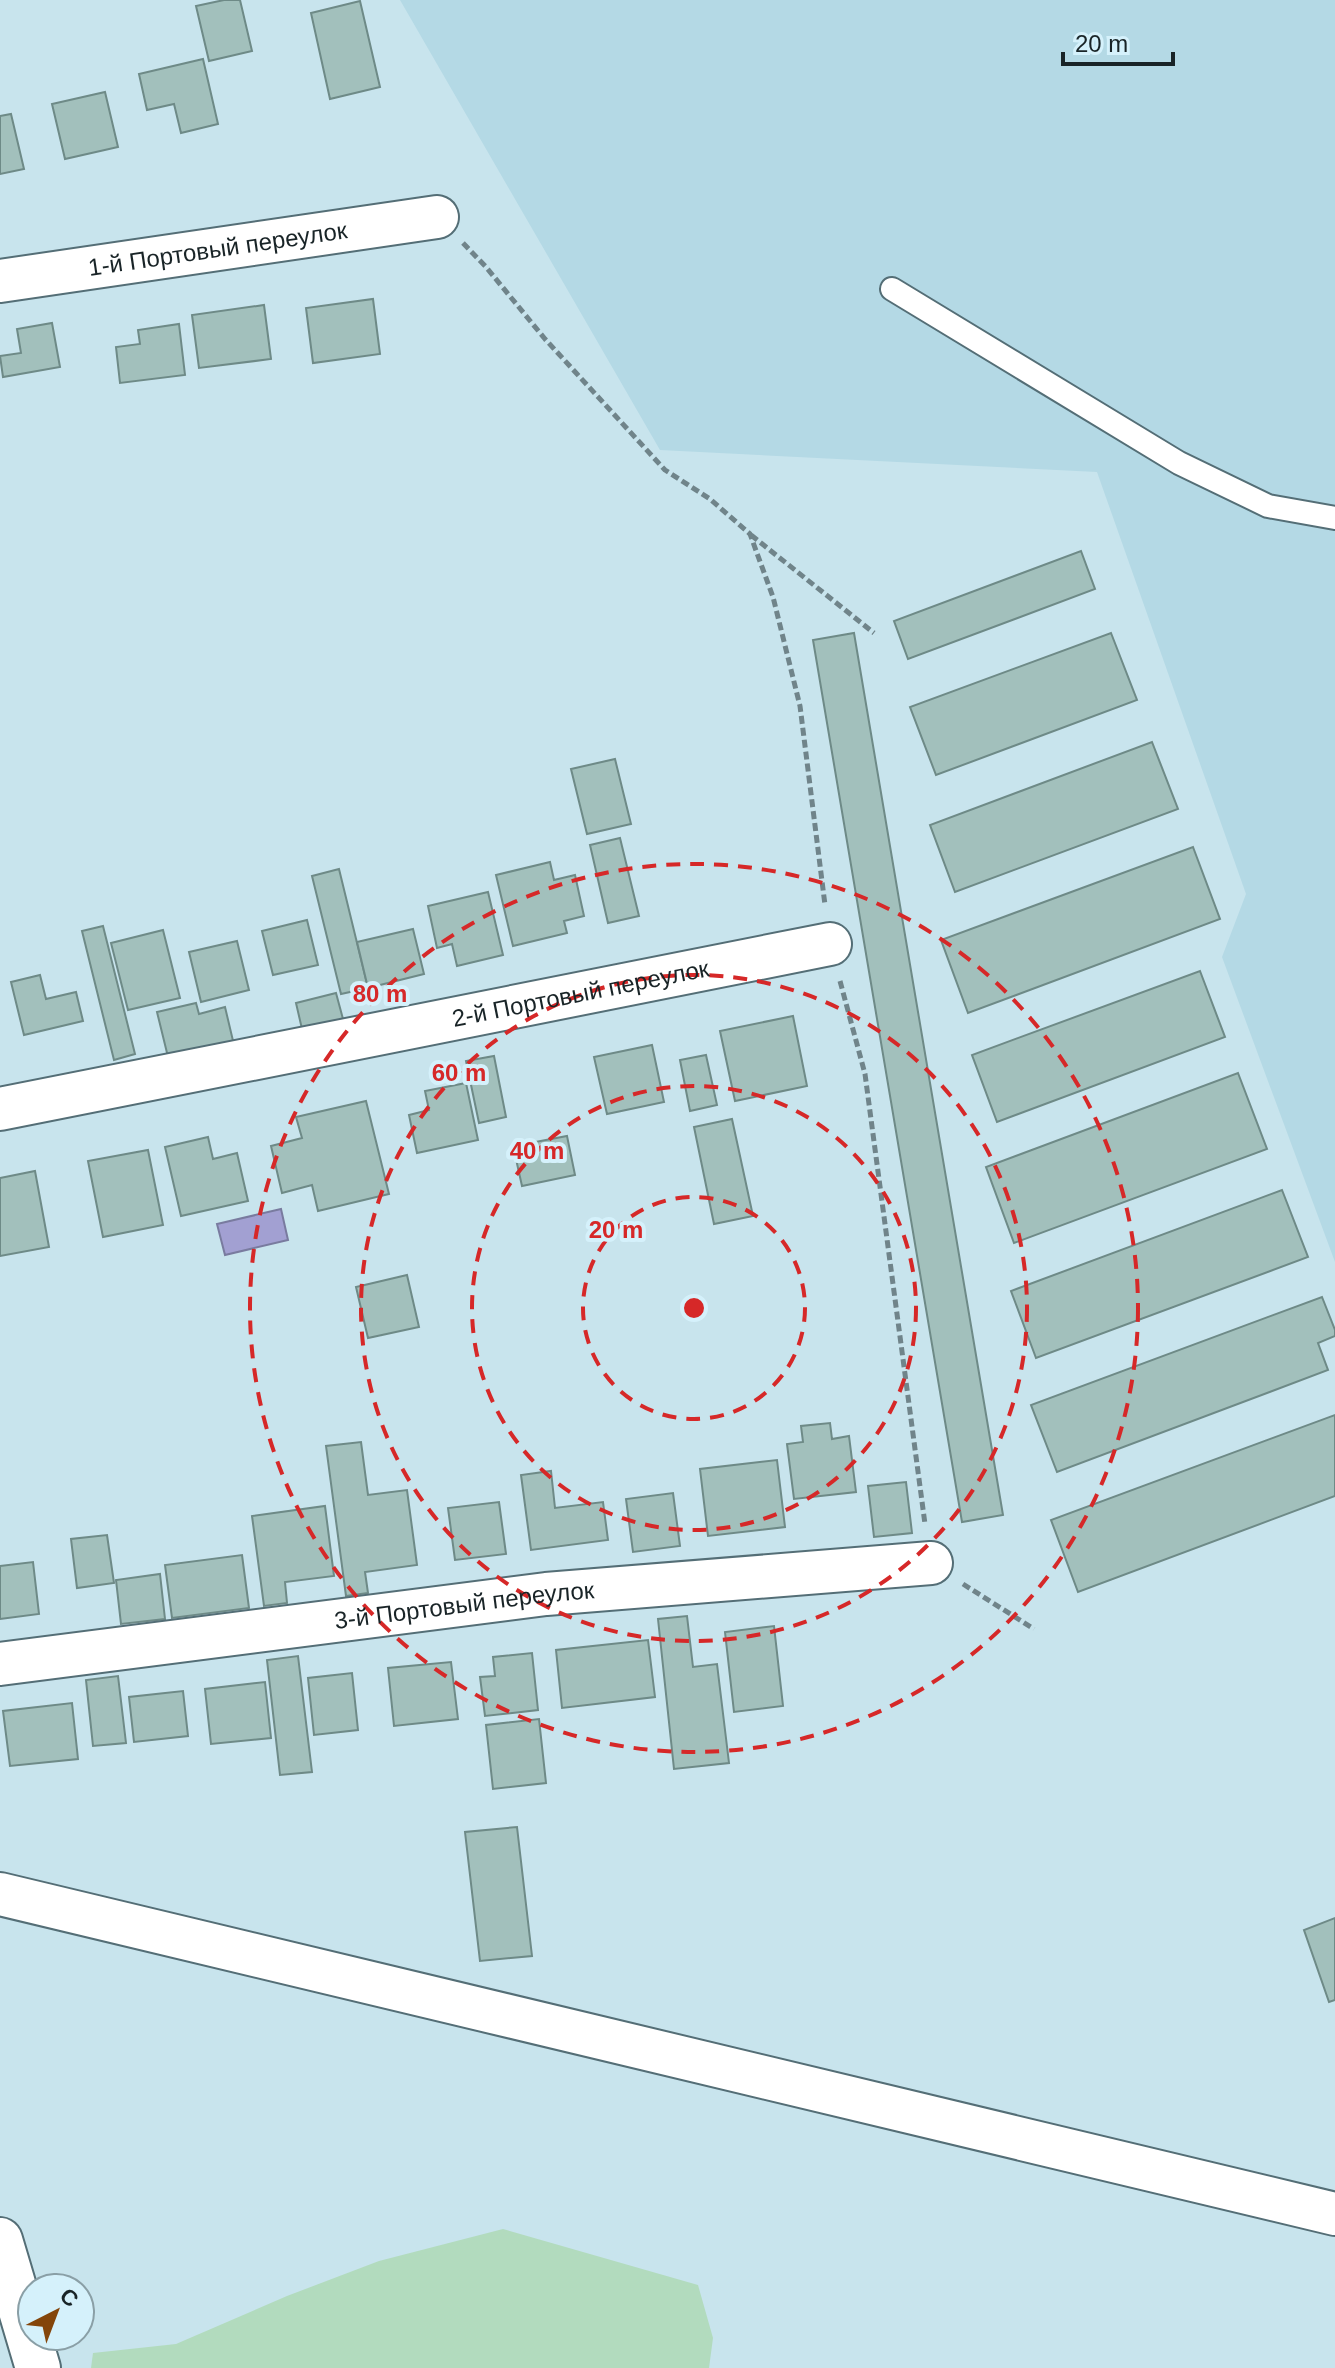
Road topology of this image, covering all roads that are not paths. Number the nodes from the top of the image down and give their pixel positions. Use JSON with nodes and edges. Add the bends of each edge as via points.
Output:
{"nodes":[{"id":1,"x":437,"y":217,"type":"road end"},
{"id":2,"x":0,"y":281,"type":"edge"},
{"id":3,"x":892,"y":289,"type":"dead end"},
{"id":4,"x":1335,"y":518,"type":"edge"},
{"id":5,"x":830,"y":944,"type":"road end"},
{"id":6,"x":0,"y":1109,"type":"edge"},
{"id":7,"x":931,"y":1563,"type":"road end"},
{"id":8,"x":0,"y":1664,"type":"edge"},
{"id":9,"x":0,"y":1894,"type":"edge"},
{"id":10,"x":1335,"y":2214,"type":"edge"},
{"id":11,"x":0,"y":2240,"type":"edge"},
{"id":12,"x":38,"y":2368,"type":"edge"}],
"edges":[{"from":1,"to":2,"type":"street","name":"1-й Портовый переулок"},
{"from":3,"to":4,"type":"lane","via":[[1179,463],[1268,506]]},
{"from":5,"to":6,"type":"street","name":"2-й Портовый переулок"},
{"from":7,"to":8,"type":"street","name":"3-й Портовый переулок","via":[[546,1594]]},
{"from":9,"to":10,"type":"street"},
{"from":11,"to":12,"type":"street"}]}
